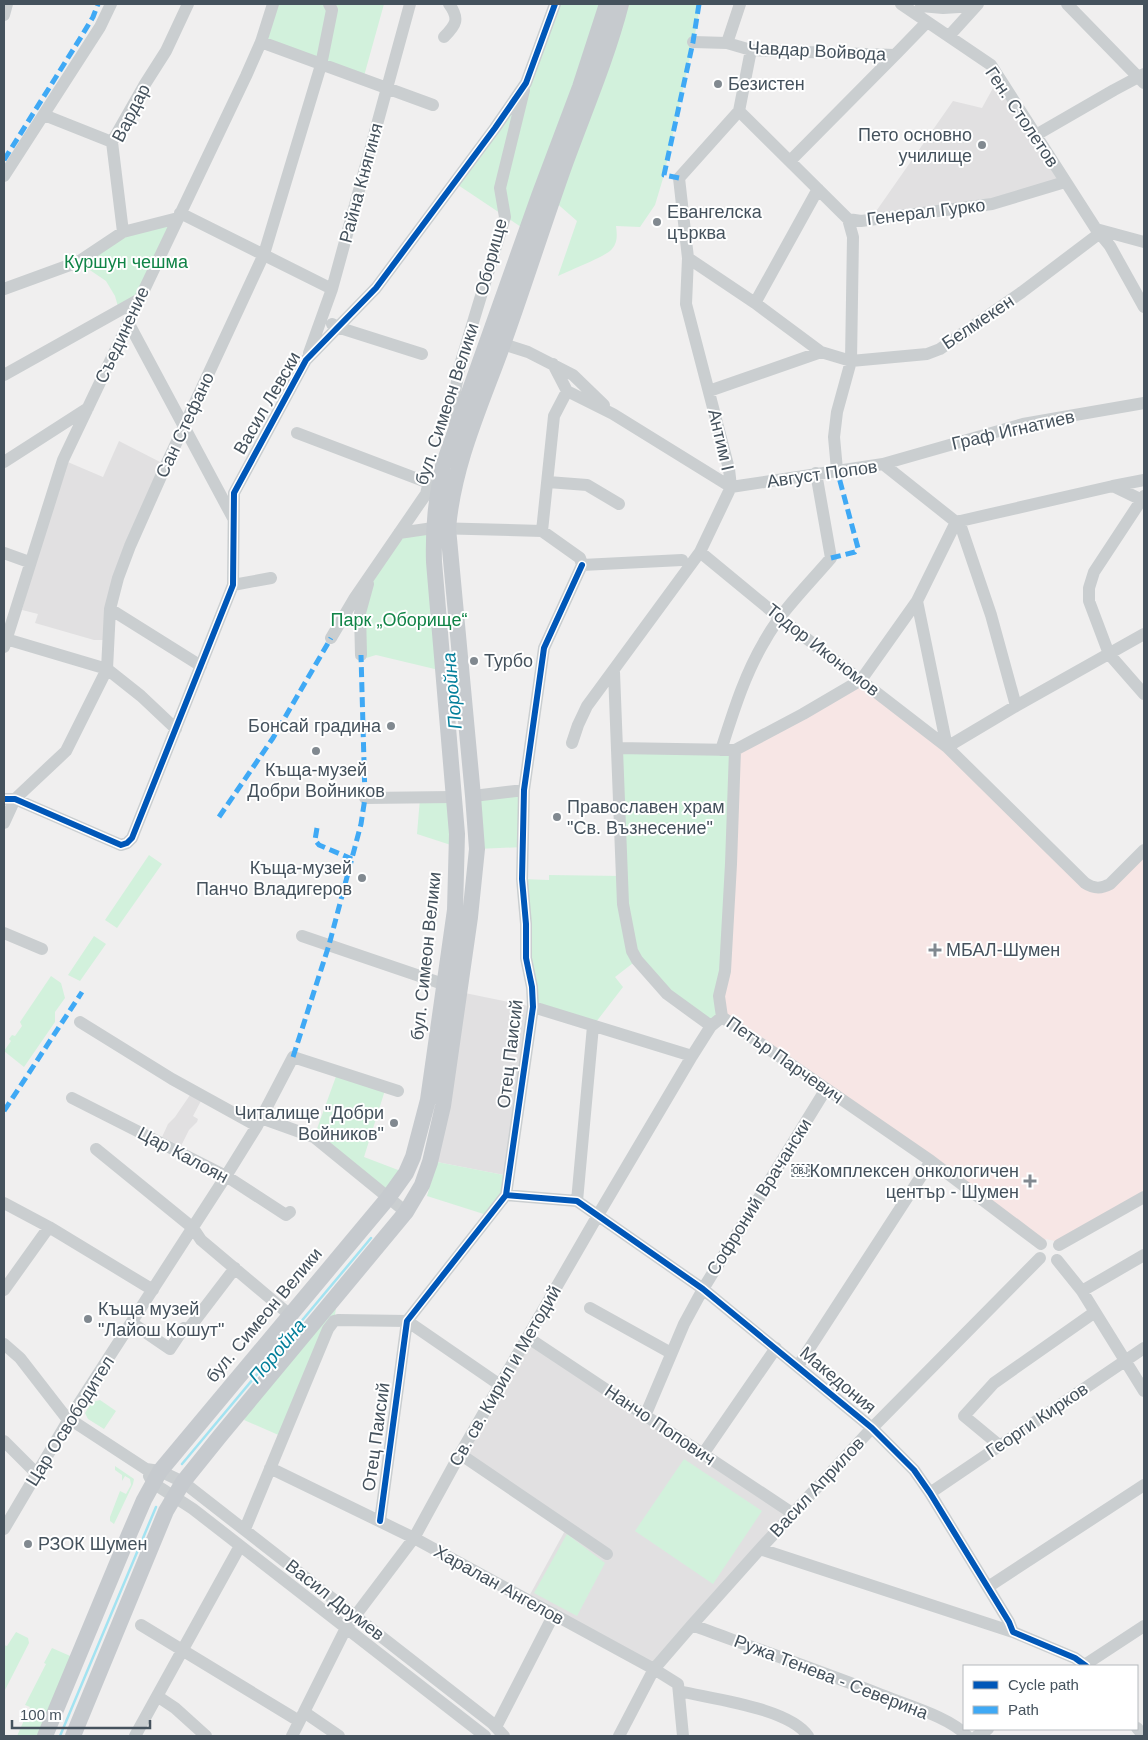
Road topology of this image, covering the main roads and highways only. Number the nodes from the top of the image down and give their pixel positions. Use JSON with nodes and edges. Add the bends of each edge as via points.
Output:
{"nodes":[{"id":1,"x":607,"y":4,"type":"edge"},
{"id":2,"x":622,"y":4,"type":"edge"},
{"id":3,"x":440,"y":528,"type":"junction"},
{"id":4,"x":45,"y":1736,"type":"edge"},
{"id":5,"x":73,"y":1736,"type":"edge"}],
"edges":[{"from":1,"to":3,"type":"main road","name":"бул. Симеон Велики","via":[[443,466],[437,495]]},
{"from":2,"to":3,"type":"main road","name":"бул. Симеон Велики","via":[[474,421]]},
{"from":3,"to":4,"type":"main road","name":"бул. Симеон Велики","via":[[434,562],[457,847],[456,910],[426,1110],[413,1157],[388,1198],[153,1474]]},
{"from":3,"to":5,"type":"main road","name":"бул. Симеон Велики","via":[[477,849],[444,1106],[430,1162],[422,1186],[406,1212],[174,1496]]}]}
